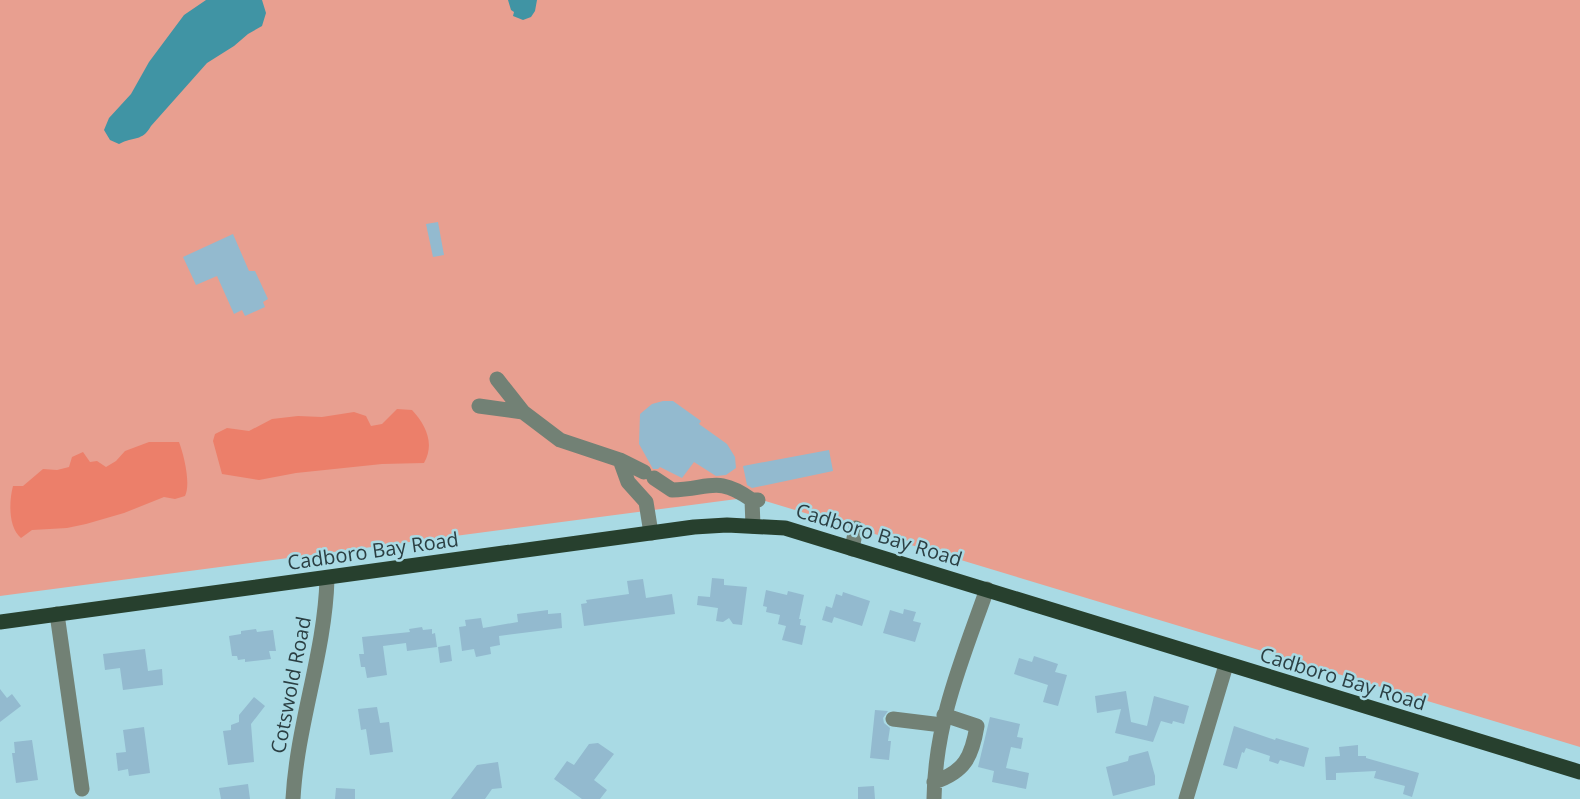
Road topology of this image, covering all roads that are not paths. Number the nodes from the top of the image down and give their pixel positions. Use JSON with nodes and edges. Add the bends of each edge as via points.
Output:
{"nodes":[{"id":1,"x":496,"y":379,"type":"dead end"},
{"id":2,"x":479,"y":406,"type":"dead end"},
{"id":3,"x":523,"y":412,"type":"junction"},
{"id":4,"x":620,"y":460,"type":"junction"},
{"id":5,"x":652,"y":476,"type":"junction"},
{"id":6,"x":646,"y":502,"type":"junction"},
{"id":7,"x":753,"y":526,"type":"junction"},
{"id":8,"x":856,"y":528,"type":"dead end"},
{"id":9,"x":651,"y":533,"type":"junction"},
{"id":10,"x":852,"y":549,"type":"junction"},
{"id":11,"x":327,"y":579,"type":"junction"},
{"id":12,"x":987,"y":589,"type":"junction"},
{"id":13,"x":57,"y":614,"type":"junction"},
{"id":14,"x":0,"y":622,"type":"edge"},
{"id":15,"x":1226,"y":665,"type":"junction"},
{"id":16,"x":893,"y":719,"type":"dead end"},
{"id":17,"x":943,"y":720,"type":"junction"},
{"id":18,"x":1580,"y":772,"type":"edge"},
{"id":19,"x":934,"y":782,"type":"junction"},
{"id":20,"x":82,"y":789,"type":"dead end"},
{"id":21,"x":293,"y":799,"type":"edge"},
{"id":22,"x":934,"y":799,"type":"edge"},
{"id":23,"x":1186,"y":799,"type":"edge"}],
"edges":[{"from":1,"to":3,"type":"street"},
{"from":2,"to":3,"type":"street"},
{"from":3,"to":4,"type":"street","via":[[560,440]]},
{"from":4,"to":5,"type":"street"},
{"from":4,"to":6,"type":"street","via":[[628,482]]},
{"from":5,"to":6,"type":"street","via":[[659,489]]},
{"from":5,"to":7,"type":"street","via":[[672,490],[723,484],[736,489],[755,500]]},
{"from":6,"to":9,"type":"street"},
{"from":7,"to":9,"type":"main road","name":"Cadboro Bay Road","via":[[705,526]]},
{"from":7,"to":10,"type":"main road","name":"Cadboro Bay Road","via":[[785,528]]},
{"from":8,"to":10,"type":"street"},
{"from":9,"to":11,"type":"main road","name":"Cadboro Bay Road"},
{"from":10,"to":12,"type":"main road","name":"Cadboro Bay Road"},
{"from":11,"to":13,"type":"main road","name":"Cadboro Bay Road"},
{"from":11,"to":21,"type":"street","name":"Cotswold Road","via":[[326,612]]},
{"from":12,"to":15,"type":"main road","name":"Cadboro Bay Road"},
{"from":12,"to":17,"type":"street"},
{"from":13,"to":14,"type":"main road","name":"Cadboro Bay Road"},
{"from":13,"to":20,"type":"street"},
{"from":15,"to":18,"type":"main road","name":"Cadboro Bay Road"},
{"from":15,"to":23,"type":"street"},
{"from":16,"to":17,"type":"street"},
{"from":17,"to":19,"type":"street"},
{"from":17,"to":19,"type":"street","via":[[977,726],[974,747],[961,768]]},
{"from":19,"to":22,"type":"street"}]}
